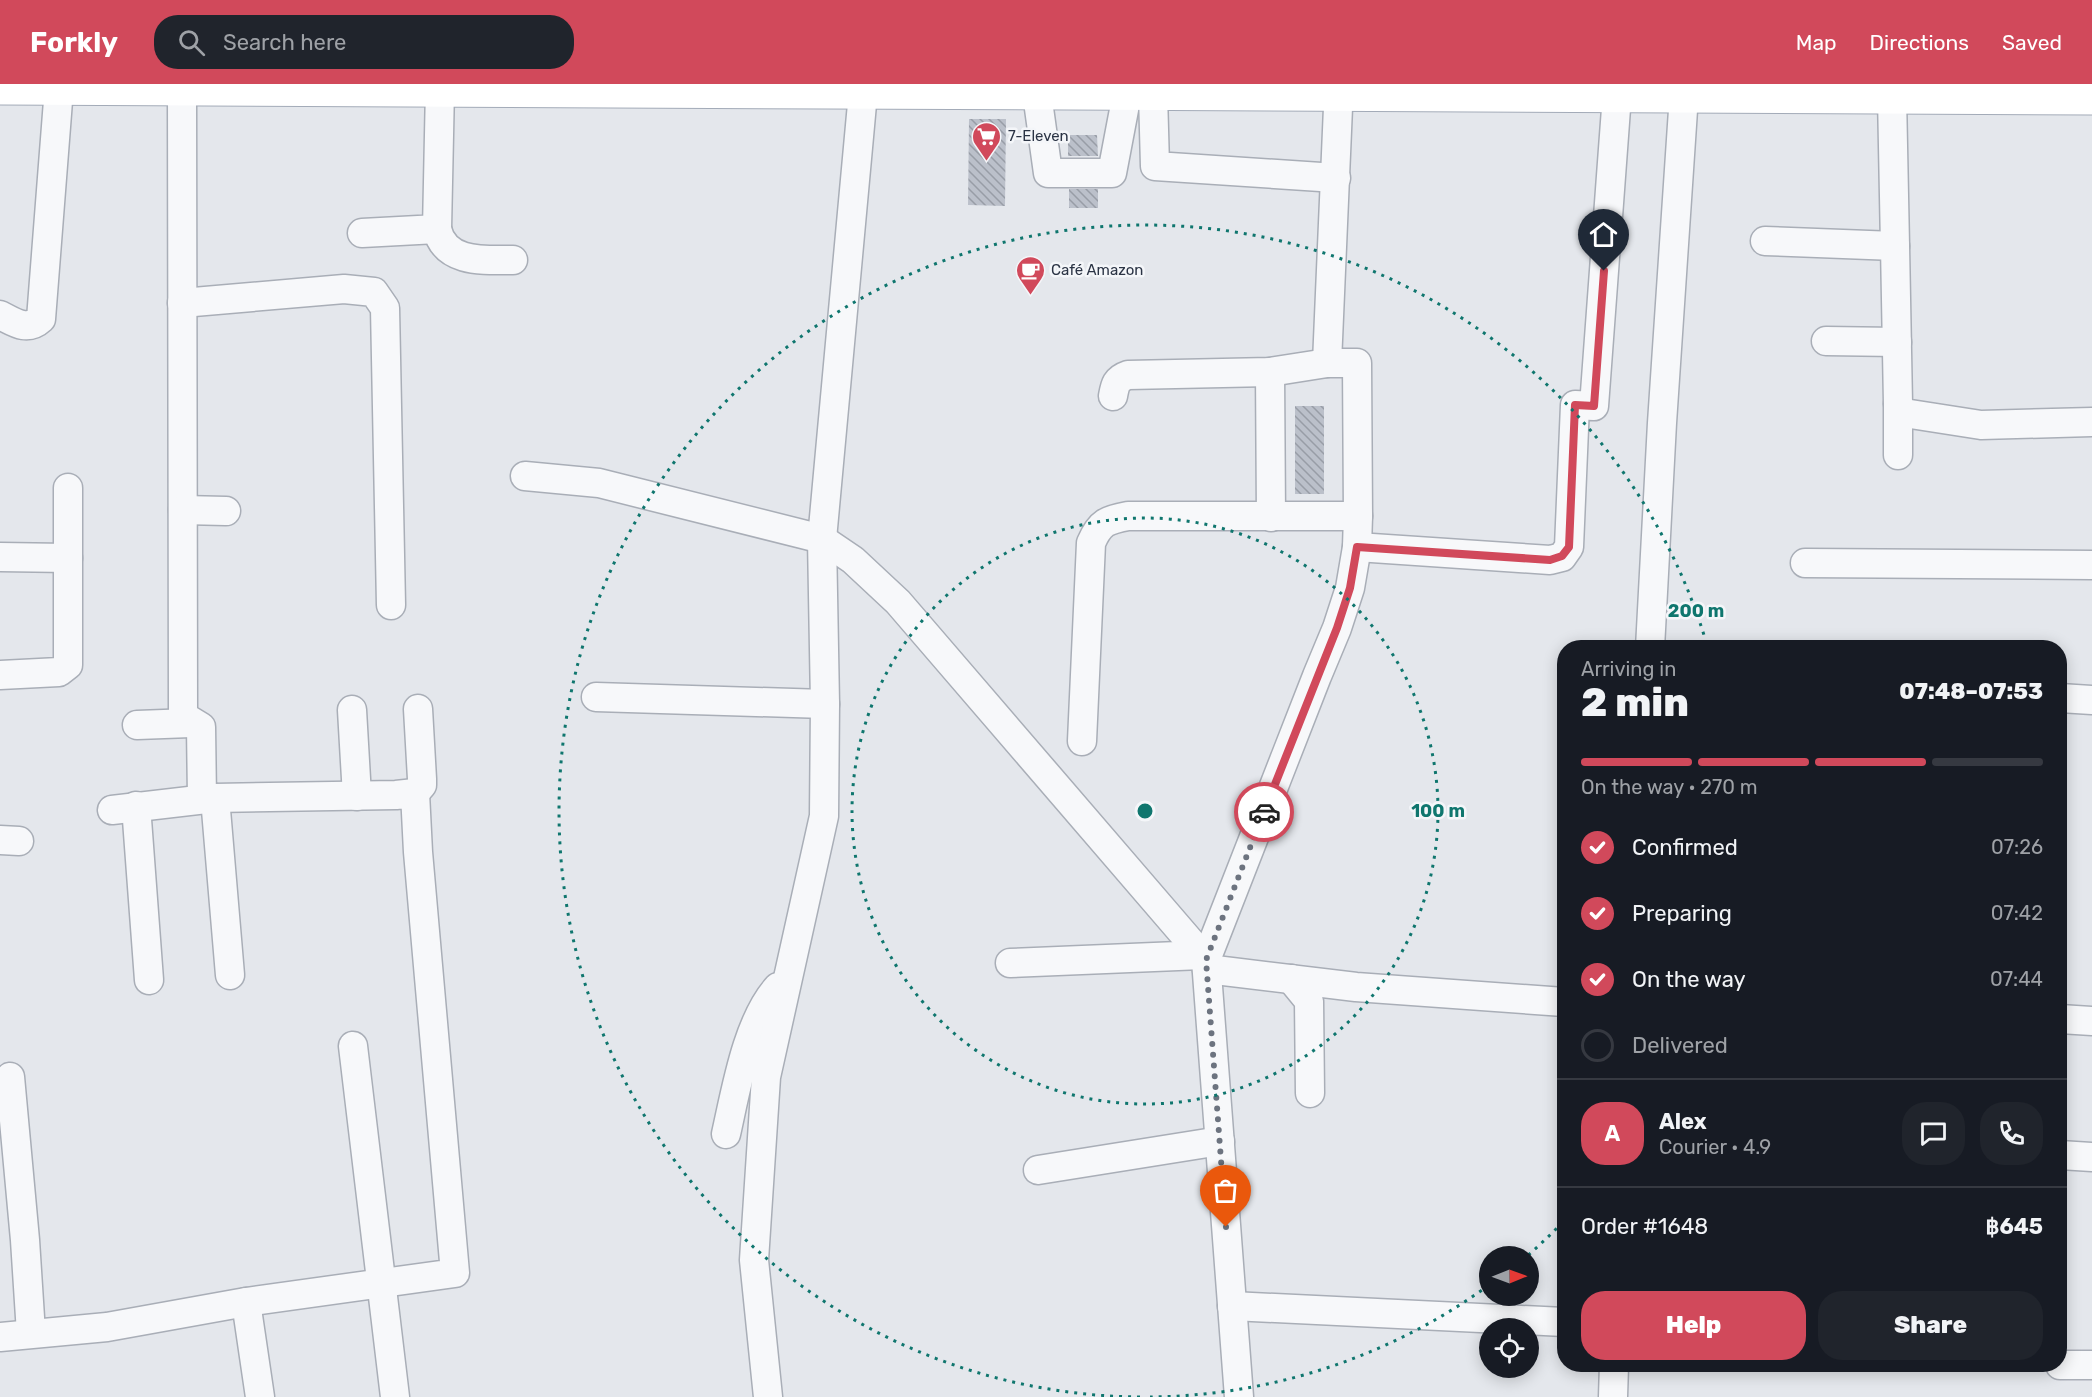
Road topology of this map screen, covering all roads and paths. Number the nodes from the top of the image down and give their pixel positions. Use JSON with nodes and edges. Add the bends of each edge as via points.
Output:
{"nodes":[{"id":1,"x":0,"y":88,"type":"edge"},
{"id":2,"x":59,"y":88,"type":"junction"},
{"id":3,"x":440,"y":88,"type":"junction"},
{"id":4,"x":182,"y":89,"type":"junction"},
{"id":5,"x":1338,"y":90,"type":"edge"},
{"id":6,"x":863,"y":93,"type":"junction"},
{"id":7,"x":1037,"y":94,"type":"junction"},
{"id":8,"x":1140,"y":94,"type":"junction"},
{"id":9,"x":1617,"y":95,"type":"junction"},
{"id":10,"x":1684,"y":95,"type":"junction"},
{"id":11,"x":1892,"y":96,"type":"junction"},
{"id":12,"x":2092,"y":98,"type":"edge"},
{"id":13,"x":1336,"y":178,"type":"junction"},
{"id":14,"x":437,"y":229,"type":"junction"},
{"id":15,"x":362,"y":233,"type":"dead end"},
{"id":16,"x":1765,"y":241,"type":"dead end"},
{"id":17,"x":1895,"y":246,"type":"junction"},
{"id":18,"x":513,"y":260,"type":"dead end"},
{"id":19,"x":182,"y":303,"type":"junction"},
{"id":20,"x":0,"y":315,"type":"edge"},
{"id":21,"x":1826,"y":341,"type":"dead end"},
{"id":22,"x":1897,"y":342,"type":"junction"},
{"id":23,"x":1327,"y":363,"type":"junction"},
{"id":24,"x":1270,"y":372,"type":"junction"},
{"id":25,"x":1113,"y":396,"type":"dead end"},
{"id":26,"x":1898,"y":404,"type":"junction"},
{"id":27,"x":2092,"y":422,"type":"edge"},
{"id":28,"x":1898,"y":455,"type":"dead end"},
{"id":29,"x":525,"y":476,"type":"dead end"},
{"id":30,"x":68,"y":488,"type":"dead end"},
{"id":31,"x":183,"y":510,"type":"junction"},
{"id":32,"x":226,"y":511,"type":"dead end"},
{"id":33,"x":1358,"y":516,"type":"junction"},
{"id":34,"x":1271,"y":517,"type":"junction"},
{"id":35,"x":822,"y":539,"type":"junction"},
{"id":36,"x":1357,"y":547,"type":"junction"},
{"id":37,"x":0,"y":558,"type":"edge"},
{"id":38,"x":68,"y":558,"type":"junction"},
{"id":39,"x":1805,"y":563,"type":"dead end"},
{"id":40,"x":2092,"y":564,"type":"edge"},
{"id":41,"x":391,"y":605,"type":"dead end"},
{"id":42,"x":1650,"y":640,"type":"edge"},
{"id":43,"x":0,"y":675,"type":"edge"},
{"id":44,"x":596,"y":698,"type":"dead end"},
{"id":45,"x":2067,"y":698,"type":"edge"},
{"id":46,"x":2092,"y":700,"type":"edge"},
{"id":47,"x":825,"y":704,"type":"junction"},
{"id":48,"x":418,"y":709,"type":"dead end"},
{"id":49,"x":351,"y":710,"type":"dead end"},
{"id":50,"x":191,"y":723,"type":"junction"},
{"id":51,"x":137,"y":726,"type":"dead end"},
{"id":52,"x":1082,"y":741,"type":"dead end"},
{"id":53,"x":415,"y":792,"type":"junction"},
{"id":54,"x":357,"y":796,"type":"junction"},
{"id":55,"x":209,"y":799,"type":"junction"},
{"id":56,"x":1205,"y":962,"type":"junction"},
{"id":57,"x":1010,"y":963,"type":"dead end"},
{"id":58,"x":789,"y":974,"type":"junction"},
{"id":59,"x":230,"y":975,"type":"dead end"},
{"id":60,"x":149,"y":980,"type":"dead end"},
{"id":61,"x":1291,"y":980,"type":"junction"},
{"id":62,"x":1557,"y":1001,"type":"edge"},
{"id":63,"x":2067,"y":1020,"type":"edge"},
{"id":64,"x":2092,"y":1022,"type":"edge"},
{"id":65,"x":353,"y":1046,"type":"dead end"},
{"id":66,"x":10,"y":1077,"type":"dead end"},
{"id":67,"x":1310,"y":1093,"type":"dead end"},
{"id":68,"x":726,"y":1134,"type":"dead end"},
{"id":69,"x":1220,"y":1141,"type":"junction"},
{"id":70,"x":2067,"y":1155,"type":"edge"},
{"id":71,"x":2092,"y":1157,"type":"edge"},
{"id":72,"x":1038,"y":1170,"type":"dead end"},
{"id":73,"x":381,"y":1283,"type":"junction"},
{"id":74,"x":246,"y":1302,"type":"junction"},
{"id":75,"x":1232,"y":1306,"type":"junction"},
{"id":76,"x":1557,"y":1322,"type":"edge"},
{"id":77,"x":31,"y":1333,"type":"junction"},
{"id":78,"x":0,"y":1337,"type":"edge"},
{"id":79,"x":2067,"y":1365,"type":"edge"},
{"id":80,"x":2092,"y":1365,"type":"edge"},
{"id":81,"x":1614,"y":1372,"type":"edge"},
{"id":82,"x":260,"y":1397,"type":"edge"},
{"id":83,"x":395,"y":1397,"type":"edge"},
{"id":84,"x":768,"y":1397,"type":"edge"},
{"id":85,"x":1239,"y":1397,"type":"edge"},
{"id":86,"x":1613,"y":1397,"type":"edge"}],
"edges":[{"from":1,"to":2,"type":"main road"},
{"from":2,"to":4,"type":"main road"},
{"from":2,"to":20,"type":"street","via":[[40,319],[26,326]]},
{"from":3,"to":4,"type":"main road"},
{"from":3,"to":6,"type":"main road"},
{"from":3,"to":14,"type":"street"},
{"from":4,"to":19,"type":"street"},
{"from":5,"to":8,"type":"main road"},
{"from":5,"to":9,"type":"main road"},
{"from":5,"to":13,"type":"street"},
{"from":6,"to":7,"type":"main road"},
{"from":6,"to":35,"type":"street"},
{"from":7,"to":8,"type":"main road"},
{"from":7,"to":8,"type":"street","via":[[1048,173],[1112,173]]},
{"from":8,"to":13,"type":"street","via":[[1155,166]]},
{"from":9,"to":10,"type":"main road"},
{"from":9,"to":36,"type":"street","via":[[1594,406],[1575,405],[1569,547],[1562,556],[1550,560]]},
{"from":10,"to":11,"type":"main road"},
{"from":10,"to":42,"type":"street"},
{"from":11,"to":12,"type":"main road"},
{"from":11,"to":17,"type":"street"},
{"from":13,"to":23,"type":"street"},
{"from":14,"to":15,"type":"street"},
{"from":14,"to":18,"type":"street","via":[[442,245],[459,255],[477,260]]},
{"from":16,"to":17,"type":"street"},
{"from":17,"to":22,"type":"street"},
{"from":19,"to":31,"type":"street"},
{"from":19,"to":41,"type":"street","via":[[344,289],[374,292],[380,299],[385,308]]},
{"from":21,"to":22,"type":"street"},
{"from":22,"to":26,"type":"street"},
{"from":23,"to":24,"type":"street"},
{"from":23,"to":33,"type":"street","via":[[1357,363]]},
{"from":24,"to":25,"type":"street","via":[[1128,375],[1116,382]]},
{"from":24,"to":34,"type":"street"},
{"from":26,"to":27,"type":"street","via":[[1904,413],[1914,416],[1981,425]]},
{"from":26,"to":28,"type":"street"},
{"from":29,"to":35,"type":"street","via":[[599,483]]},
{"from":30,"to":38,"type":"street"},
{"from":31,"to":32,"type":"street"},
{"from":31,"to":50,"type":"street","via":[[183,716]]},
{"from":33,"to":34,"type":"street"},
{"from":33,"to":36,"type":"street"},
{"from":34,"to":52,"type":"street","via":[[1128,516],[1101,525],[1092,543]]},
{"from":35,"to":47,"type":"street"},
{"from":35,"to":56,"type":"street","via":[[853,560],[898,602]]},
{"from":36,"to":56,"type":"street","via":[[1350,588],[1337,628]]},
{"from":37,"to":38,"type":"street"},
{"from":38,"to":43,"type":"street","via":[[68,665],[59,672]]},
{"from":39,"to":40,"type":"street"},
{"from":44,"to":47,"type":"street"},
{"from":45,"to":46,"type":"street"},
{"from":47,"to":58,"type":"street","via":[[824,816]]},
{"from":48,"to":53,"type":"street","via":[[422,785]]},
{"from":49,"to":54,"type":"street"},
{"from":50,"to":51,"type":"street"},
{"from":50,"to":55,"type":"street","via":[[201,728]]},
{"from":53,"to":54,"type":"street"},
{"from":53,"to":73,"type":"street","via":[[455,1273]]},
{"from":54,"to":55,"type":"street"},
{"from":55,"to":59,"type":"street"},
{"from":55,"to":60,"type":"street","via":[[124,808]]},
{"from":56,"to":57,"type":"street"},
{"from":56,"to":61,"type":"street"},
{"from":56,"to":69,"type":"street"},
{"from":58,"to":68,"type":"street","via":[[761,1013],[739,1076]]},
{"from":58,"to":84,"type":"street","via":[[766,1077],[754,1260]]},
{"from":61,"to":62,"type":"street"},
{"from":61,"to":67,"type":"street","via":[[1308,1001]]},
{"from":63,"to":64,"type":"street"},
{"from":65,"to":73,"type":"street"},
{"from":66,"to":77,"type":"street"},
{"from":69,"to":72,"type":"street"},
{"from":69,"to":75,"type":"street"},
{"from":70,"to":71,"type":"street"},
{"from":73,"to":74,"type":"street"},
{"from":73,"to":83,"type":"street"},
{"from":74,"to":77,"type":"street","via":[[106,1327]]},
{"from":74,"to":82,"type":"street"},
{"from":75,"to":76,"type":"street"},
{"from":75,"to":85,"type":"street"},
{"from":77,"to":78,"type":"street"},
{"from":79,"to":80,"type":"street"},
{"from":81,"to":86,"type":"street"}]}
